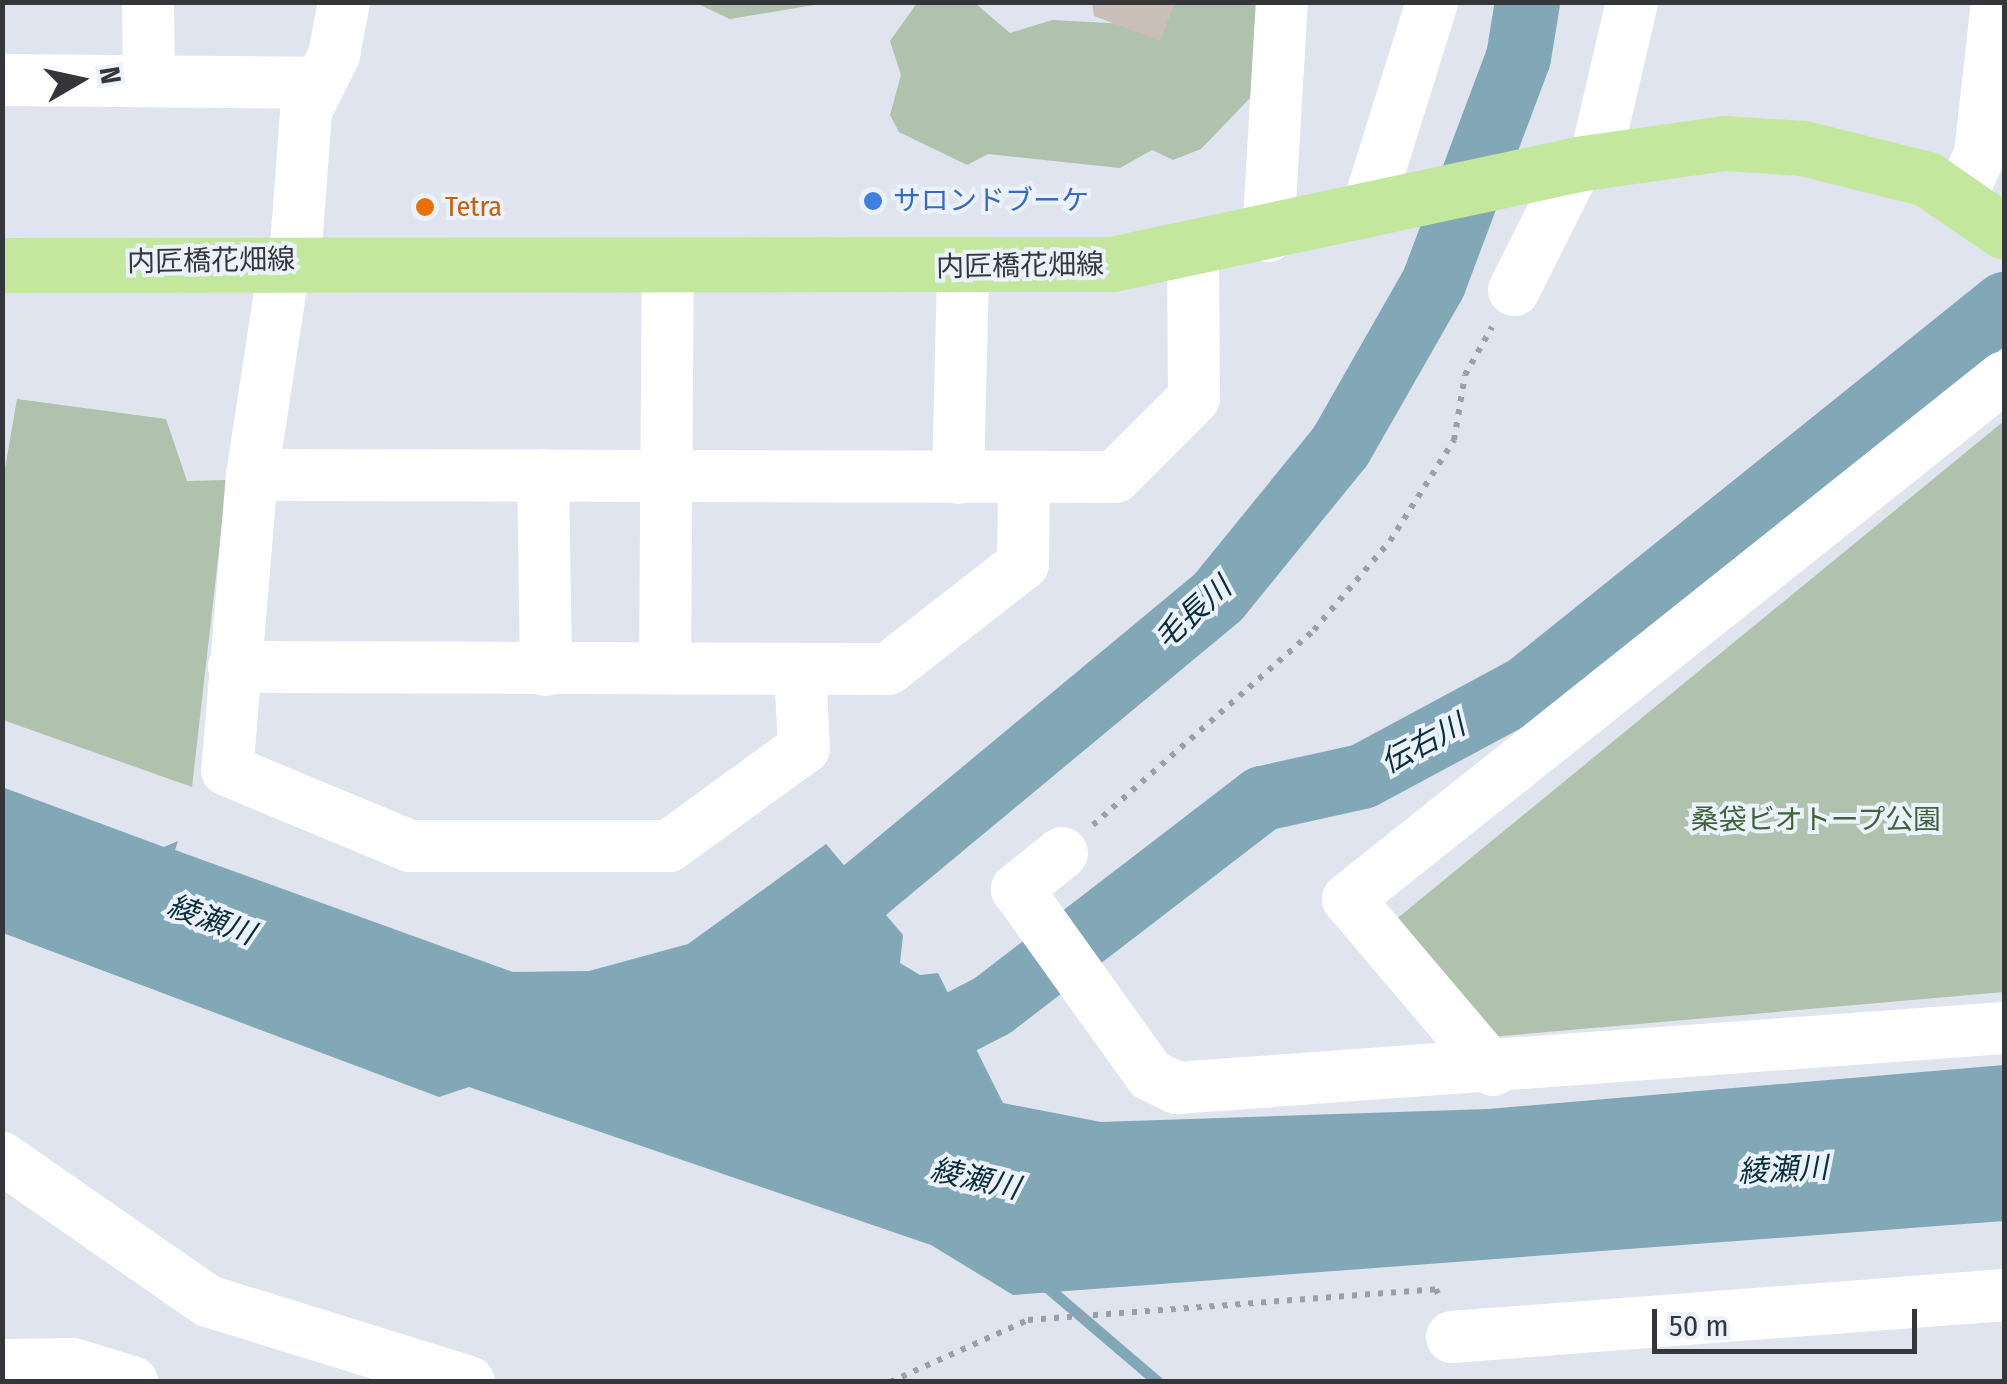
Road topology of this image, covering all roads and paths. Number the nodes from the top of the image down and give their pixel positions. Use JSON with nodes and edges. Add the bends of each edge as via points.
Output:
{"nodes":[{"id":1,"x":148,"y":2,"type":"edge"},
{"id":2,"x":344,"y":2,"type":"edge"},
{"id":3,"x":1282,"y":2,"type":"edge"},
{"id":4,"x":1432,"y":2,"type":"edge"},
{"id":5,"x":1632,"y":2,"type":"edge"},
{"id":6,"x":1998,"y":2,"type":"edge"},
{"id":7,"x":2,"y":80,"type":"edge"},
{"id":8,"x":149,"y":80,"type":"junction"},
{"id":9,"x":319,"y":83,"type":"junction"},
{"id":10,"x":1577,"y":165,"type":"junction"},
{"id":11,"x":1960,"y":196,"type":"junction"},
{"id":12,"x":1379,"y":207,"type":"junction"},
{"id":13,"x":2004,"y":232,"type":"edge"},
{"id":14,"x":1268,"y":236,"type":"junction"},
{"id":15,"x":1193,"y":254,"type":"junction"},
{"id":16,"x":290,"y":260,"type":"junction"},
{"id":17,"x":2,"y":265,"type":"edge"},
{"id":18,"x":963,"y":268,"type":"junction"},
{"id":19,"x":668,"y":270,"type":"junction"},
{"id":20,"x":1514,"y":290,"type":"joint"},
{"id":21,"x":2004,"y":378,"type":"edge"},
{"id":22,"x":252,"y":475,"type":"junction"},
{"id":23,"x":543,"y":475,"type":"junction"},
{"id":24,"x":666,"y":476,"type":"junction"},
{"id":25,"x":958,"y":478,"type":"junction"},
{"id":26,"x":1024,"y":478,"type":"junction"},
{"id":27,"x":234,"y":667,"type":"junction"},
{"id":28,"x":665,"y":667,"type":"junction"},
{"id":29,"x":546,"y":670,"type":"junction"},
{"id":30,"x":800,"y":670,"type":"junction"},
{"id":31,"x":1062,"y":853,"type":"joint"},
{"id":32,"x":2004,"y":1028,"type":"edge"},
{"id":33,"x":1493,"y":1070,"type":"junction"},
{"id":34,"x":2,"y":1158,"type":"edge"},
{"id":35,"x":2004,"y":1295,"type":"edge"},
{"id":36,"x":1452,"y":1337,"type":"joint"},
{"id":37,"x":2,"y":1365,"type":"edge"},
{"id":38,"x":132,"y":1382,"type":"edge"},
{"id":39,"x":469,"y":1382,"type":"edge"},
{"id":40,"x":890,"y":1382,"type":"edge"}],
"edges":[{"from":1,"to":8,"type":"street"},
{"from":2,"to":9,"type":"street"},
{"from":3,"to":14,"type":"street"},
{"from":4,"to":12,"type":"street"},
{"from":5,"to":10,"type":"street"},
{"from":6,"to":11,"type":"street","via":[[1980,154]]},
{"from":7,"to":8,"type":"street"},
{"from":8,"to":9,"type":"street"},
{"from":9,"to":16,"type":"street","via":[[306,111]]},
{"from":10,"to":11,"type":"main road","name":"内匠橋花畑線","via":[[1767,143],[1887,166]]},
{"from":10,"to":12,"type":"main road","name":"内匠橋花畑線"},
{"from":10,"to":20,"type":"street"},
{"from":11,"to":13,"type":"main road","name":"内匠橋花畑線"},
{"from":12,"to":14,"type":"main road","name":"内匠橋花畑線"},
{"from":14,"to":15,"type":"main road","name":"内匠橋花畑線"},
{"from":15,"to":18,"type":"main road","name":"内匠橋花畑線"},
{"from":15,"to":26,"type":"street","via":[[1194,398],[1115,477]]},
{"from":16,"to":17,"type":"main road","name":"内匠橋花畑線"},
{"from":16,"to":19,"type":"main road","name":"内匠橋花畑線"},
{"from":16,"to":22,"type":"street"},
{"from":18,"to":19,"type":"main road","name":"内匠橋花畑線"},
{"from":18,"to":25,"type":"street"},
{"from":19,"to":24,"type":"street"},
{"from":20,"to":31,"type":"path","via":[[1465,374],[1454,440],[1390,541],[1314,630]]},
{"from":21,"to":33,"type":"street","via":[[1348,899]]},
{"from":22,"to":23,"type":"street"},
{"from":22,"to":27,"type":"street"},
{"from":23,"to":24,"type":"street"},
{"from":23,"to":29,"type":"street"},
{"from":24,"to":25,"type":"street"},
{"from":24,"to":28,"type":"street"},
{"from":25,"to":26,"type":"street"},
{"from":26,"to":30,"type":"street","via":[[1023,564],[888,670]]},
{"from":27,"to":29,"type":"street"},
{"from":27,"to":30,"type":"street","via":[[228,770],[410,846],[669,846],[804,748]]},
{"from":28,"to":29,"type":"street"},
{"from":28,"to":30,"type":"street"},
{"from":31,"to":33,"type":"street","via":[[1017,890],[1150,1075],[1177,1088]]},
{"from":32,"to":33,"type":"street"},
{"from":34,"to":39,"type":"street","via":[[208,1301]]},
{"from":35,"to":36,"type":"street"},
{"from":36,"to":40,"type":"path","via":[[1436,1288],[1122,1309],[1049,1317]]},
{"from":37,"to":38,"type":"street","via":[[73,1364]]}]}
